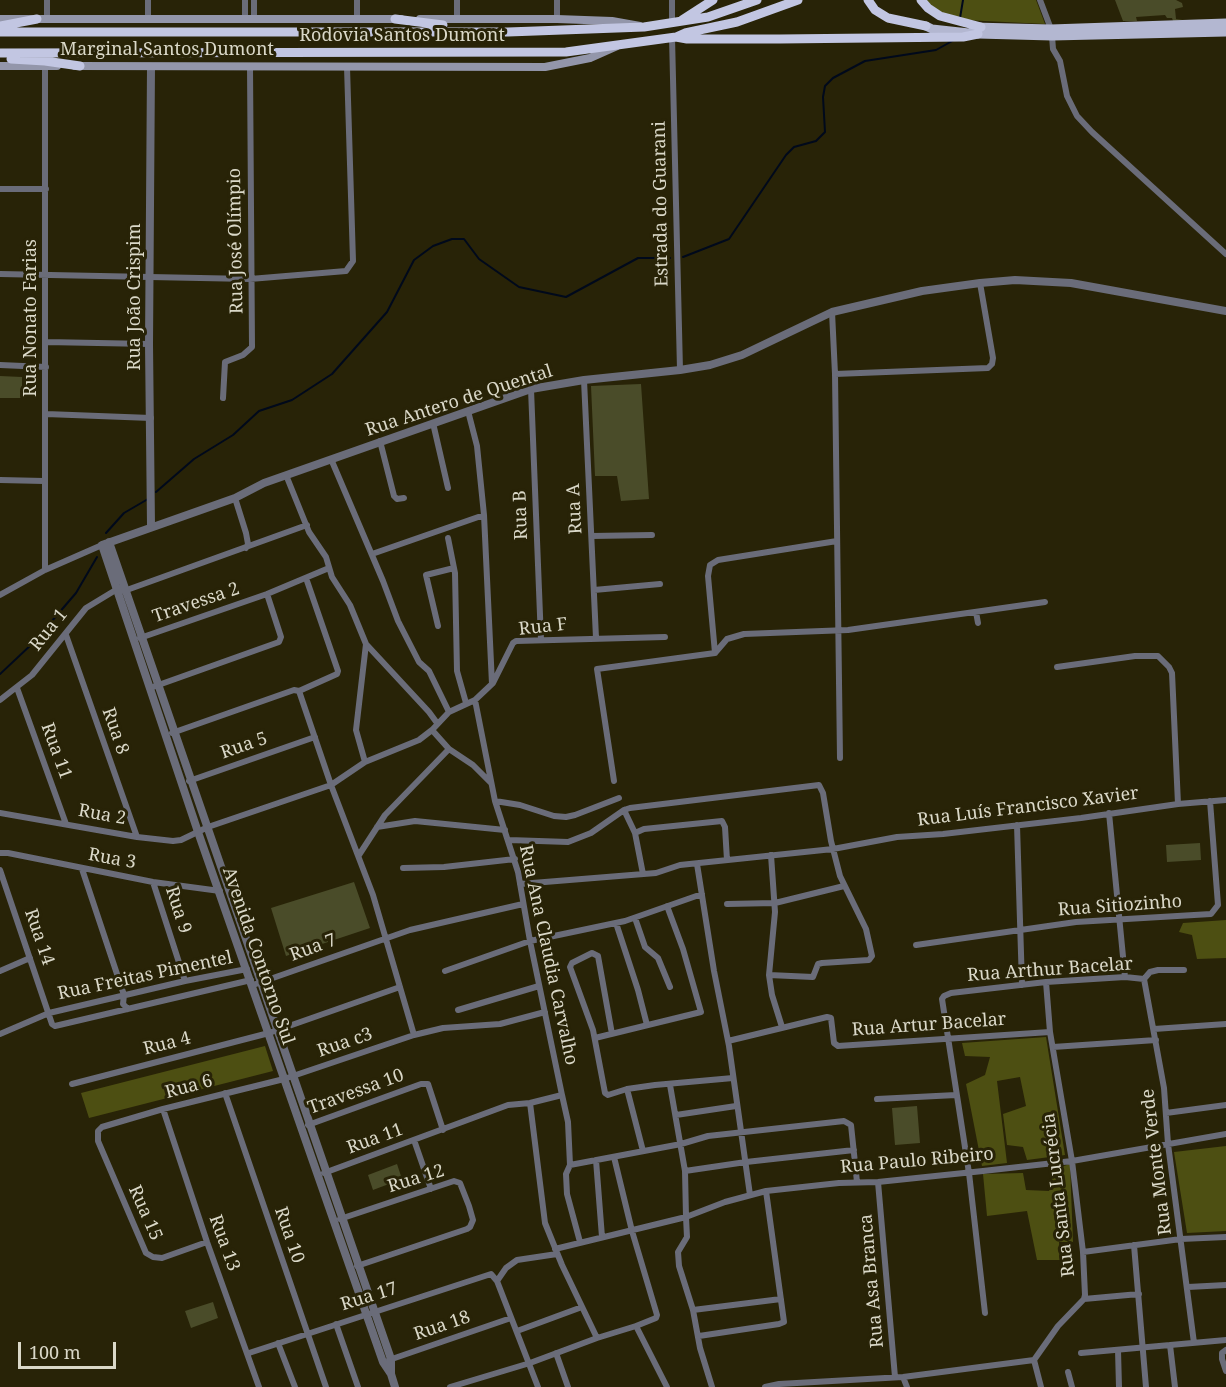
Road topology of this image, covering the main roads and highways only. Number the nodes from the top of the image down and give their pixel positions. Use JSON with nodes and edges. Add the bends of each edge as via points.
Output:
{"nodes":[{"id":1,"x":713,"y":0,"type":"edge"},
{"id":2,"x":757,"y":0,"type":"edge"},
{"id":3,"x":798,"y":0,"type":"edge"},
{"id":4,"x":868,"y":0,"type":"edge"},
{"id":5,"x":921,"y":0,"type":"edge"},
{"id":6,"x":0,"y":19,"type":"edge"},
{"id":7,"x":42,"y":19,"type":"junction"},
{"id":8,"x":395,"y":19,"type":"junction"},
{"id":9,"x":676,"y":23,"type":"junction"},
{"id":10,"x":0,"y":26,"type":"edge"},
{"id":11,"x":926,"y":26,"type":"joint"},
{"id":12,"x":644,"y":27,"type":"junction"},
{"id":13,"x":1222,"y":28,"type":"edge"},
{"id":14,"x":980,"y":31,"type":"junction"},
{"id":15,"x":0,"y":32,"type":"edge"},
{"id":16,"x":508,"y":32,"type":"junction"},
{"id":17,"x":674,"y":37,"type":"junction"},
{"id":18,"x":619,"y":46,"type":"junction"},
{"id":19,"x":0,"y":55,"type":"edge"},
{"id":20,"x":0,"y":66,"type":"edge"},
{"id":21,"x":80,"y":66,"type":"junction"}],
"edges":[{"from":1,"to":9,"type":"highway"},
{"from":2,"to":9,"type":"highway","name":"Rodovia Santos Dumont"},
{"from":3,"to":17,"type":"highway","name":"Rodovia Santos Dumont","via":[[737,22]]},
{"from":4,"to":11,"type":"highway","via":[[888,18]]},
{"from":5,"to":14,"type":"highway","via":[[940,16]]},
{"from":6,"to":7,"type":"main road","name":"Marginal Santos Dumont"},
{"from":7,"to":8,"type":"main road","name":"Marginal Santos Dumont"},
{"from":7,"to":10,"type":"highway"},
{"from":8,"to":12,"type":"main road","name":"Marginal Santos Dumont","via":[[558,19],[627,22]]},
{"from":8,"to":16,"type":"highway","via":[[432,25],[489,26]]},
{"from":9,"to":12,"type":"highway","name":"Rodovia Santos Dumont"},
{"from":11,"to":14,"type":"main road"},
{"from":12,"to":16,"type":"highway","name":"Rodovia Santos Dumont"},
{"from":13,"to":14,"type":"main road"},
{"from":14,"to":17,"type":"highway","via":[[963,37]]},
{"from":15,"to":16,"type":"highway","name":"Rodovia Santos Dumont"},
{"from":17,"to":18,"type":"highway","name":"Rodovia Santos Dumont"},
{"from":18,"to":19,"type":"highway","name":"Rodovia Santos Dumont","via":[[566,52]]},
{"from":18,"to":21,"type":"main road","name":"Marginal Santos Dumont","via":[[590,58],[545,66]]},
{"from":19,"to":21,"type":"highway"},
{"from":20,"to":21,"type":"main road","name":"Marginal Santos Dumont"}]}
